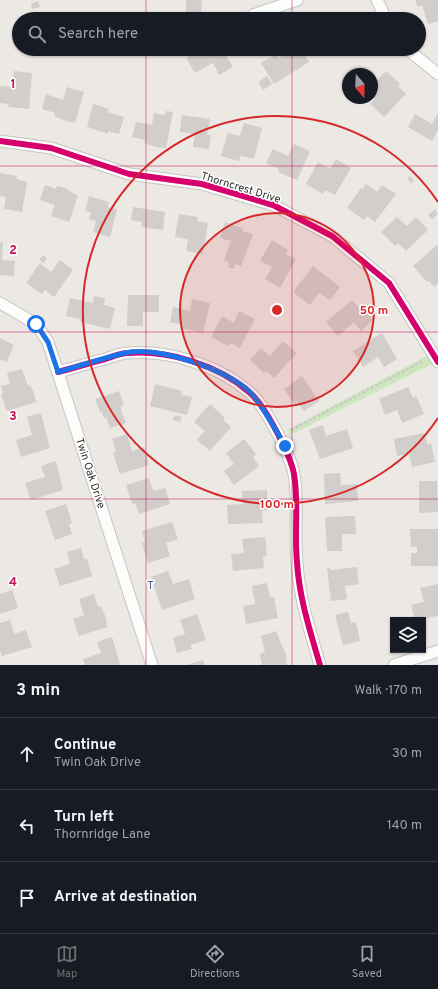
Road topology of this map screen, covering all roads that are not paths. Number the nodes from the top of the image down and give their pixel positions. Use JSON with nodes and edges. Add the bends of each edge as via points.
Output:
{"nodes":[{"id":1,"x":297,"y":0,"type":"edge"},
{"id":2,"x":377,"y":0,"type":"edge"},
{"id":3,"x":262,"y":12,"type":"edge"},
{"id":4,"x":383,"y":12,"type":"edge"},
{"id":5,"x":416,"y":56,"type":"edge"},
{"id":6,"x":438,"y":74,"type":"edge"},
{"id":7,"x":0,"y":141,"type":"edge"},
{"id":8,"x":0,"y":303,"type":"edge"},
{"id":9,"x":433,"y":360,"type":"edge"},
{"id":10,"x":58,"y":372,"type":"junction"},
{"id":11,"x":438,"y":651,"type":"edge"},
{"id":12,"x":152,"y":665,"type":"edge"},
{"id":13,"x":320,"y":665,"type":"edge"},
{"id":14,"x":394,"y":665,"type":"edge"}],
"edges":[{"from":1,"to":3,"type":"street"},
{"from":2,"to":4,"type":"street"},
{"from":5,"to":6,"type":"street"},
{"from":7,"to":9,"type":"street","name":"Thorncrest Drive","via":[[51,148],[128,174],[202,184],[273,205],[332,236],[388,283]]},
{"from":8,"to":10,"type":"street","name":"Twin Oak Drive","via":[[36,324],[48,342]]},
{"from":10,"to":12,"type":"street","name":"Twin Oak Drive"},
{"from":10,"to":13,"type":"street","via":[[127,352],[154,353],[178,357],[219,372],[250,393],[285,446],[294,473],[298,569],[302,600]]},
{"from":11,"to":14,"type":"street"}]}
